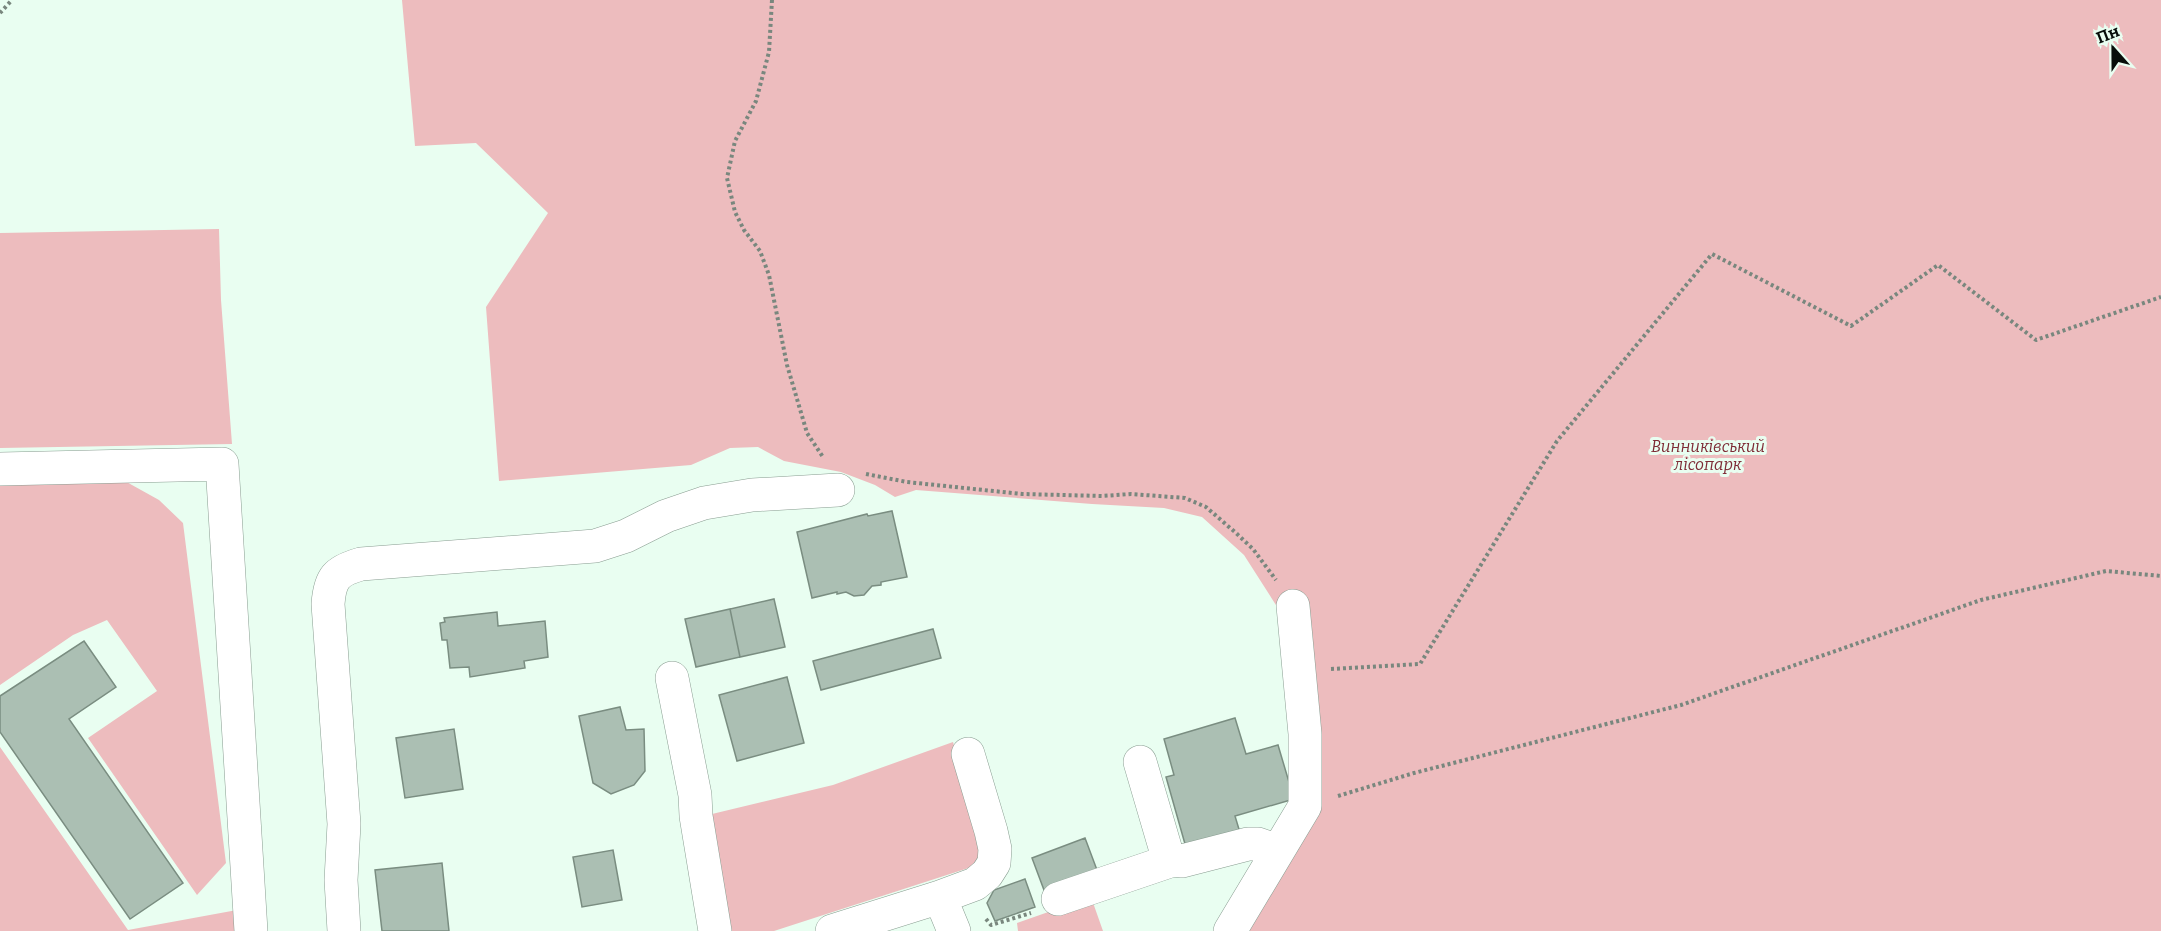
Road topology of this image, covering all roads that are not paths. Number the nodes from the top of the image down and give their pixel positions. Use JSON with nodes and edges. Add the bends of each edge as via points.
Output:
{"nodes":[{"id":1,"x":0,"y":469,"type":"edge"},
{"id":2,"x":842,"y":474,"type":"road end"},
{"id":3,"x":1293,"y":606,"type":"road end"},
{"id":4,"x":672,"y":678,"type":"dead end"},
{"id":5,"x":968,"y":754,"type":"dead end"},
{"id":6,"x":1140,"y":762,"type":"dead end"},
{"id":7,"x":1278,"y":851,"type":"junction"},
{"id":8,"x":1173,"y":860,"type":"junction"},
{"id":9,"x":940,"y":897,"type":"junction"},
{"id":10,"x":1058,"y":899,"type":"road end"},
{"id":11,"x":251,"y":931,"type":"edge"},
{"id":12,"x":344,"y":931,"type":"edge"},
{"id":13,"x":716,"y":931,"type":"edge"},
{"id":14,"x":832,"y":931,"type":"edge"},
{"id":15,"x":954,"y":931,"type":"edge"},
{"id":16,"x":1230,"y":931,"type":"edge"}],
"edges":[{"from":1,"to":11,"type":"street","via":[[222,464]]},
{"from":2,"to":12,"type":"street","via":[[704,503],[595,546],[361,564],[345,568],[336,576],[329,587],[328,604],[344,824]]},
{"from":3,"to":7,"type":"street","via":[[1305,734],[1305,806]]},
{"from":4,"to":13,"type":"street"},
{"from":5,"to":9,"type":"street","via":[[991,831],[994,863],[975,884]]},
{"from":6,"to":8,"type":"street","via":[[1167,854]]},
{"from":7,"to":8,"type":"street","via":[[1248,844]]},
{"from":7,"to":16,"type":"street"},
{"from":8,"to":10,"type":"street"},
{"from":9,"to":14,"type":"street"},
{"from":9,"to":15,"type":"street"}]}
